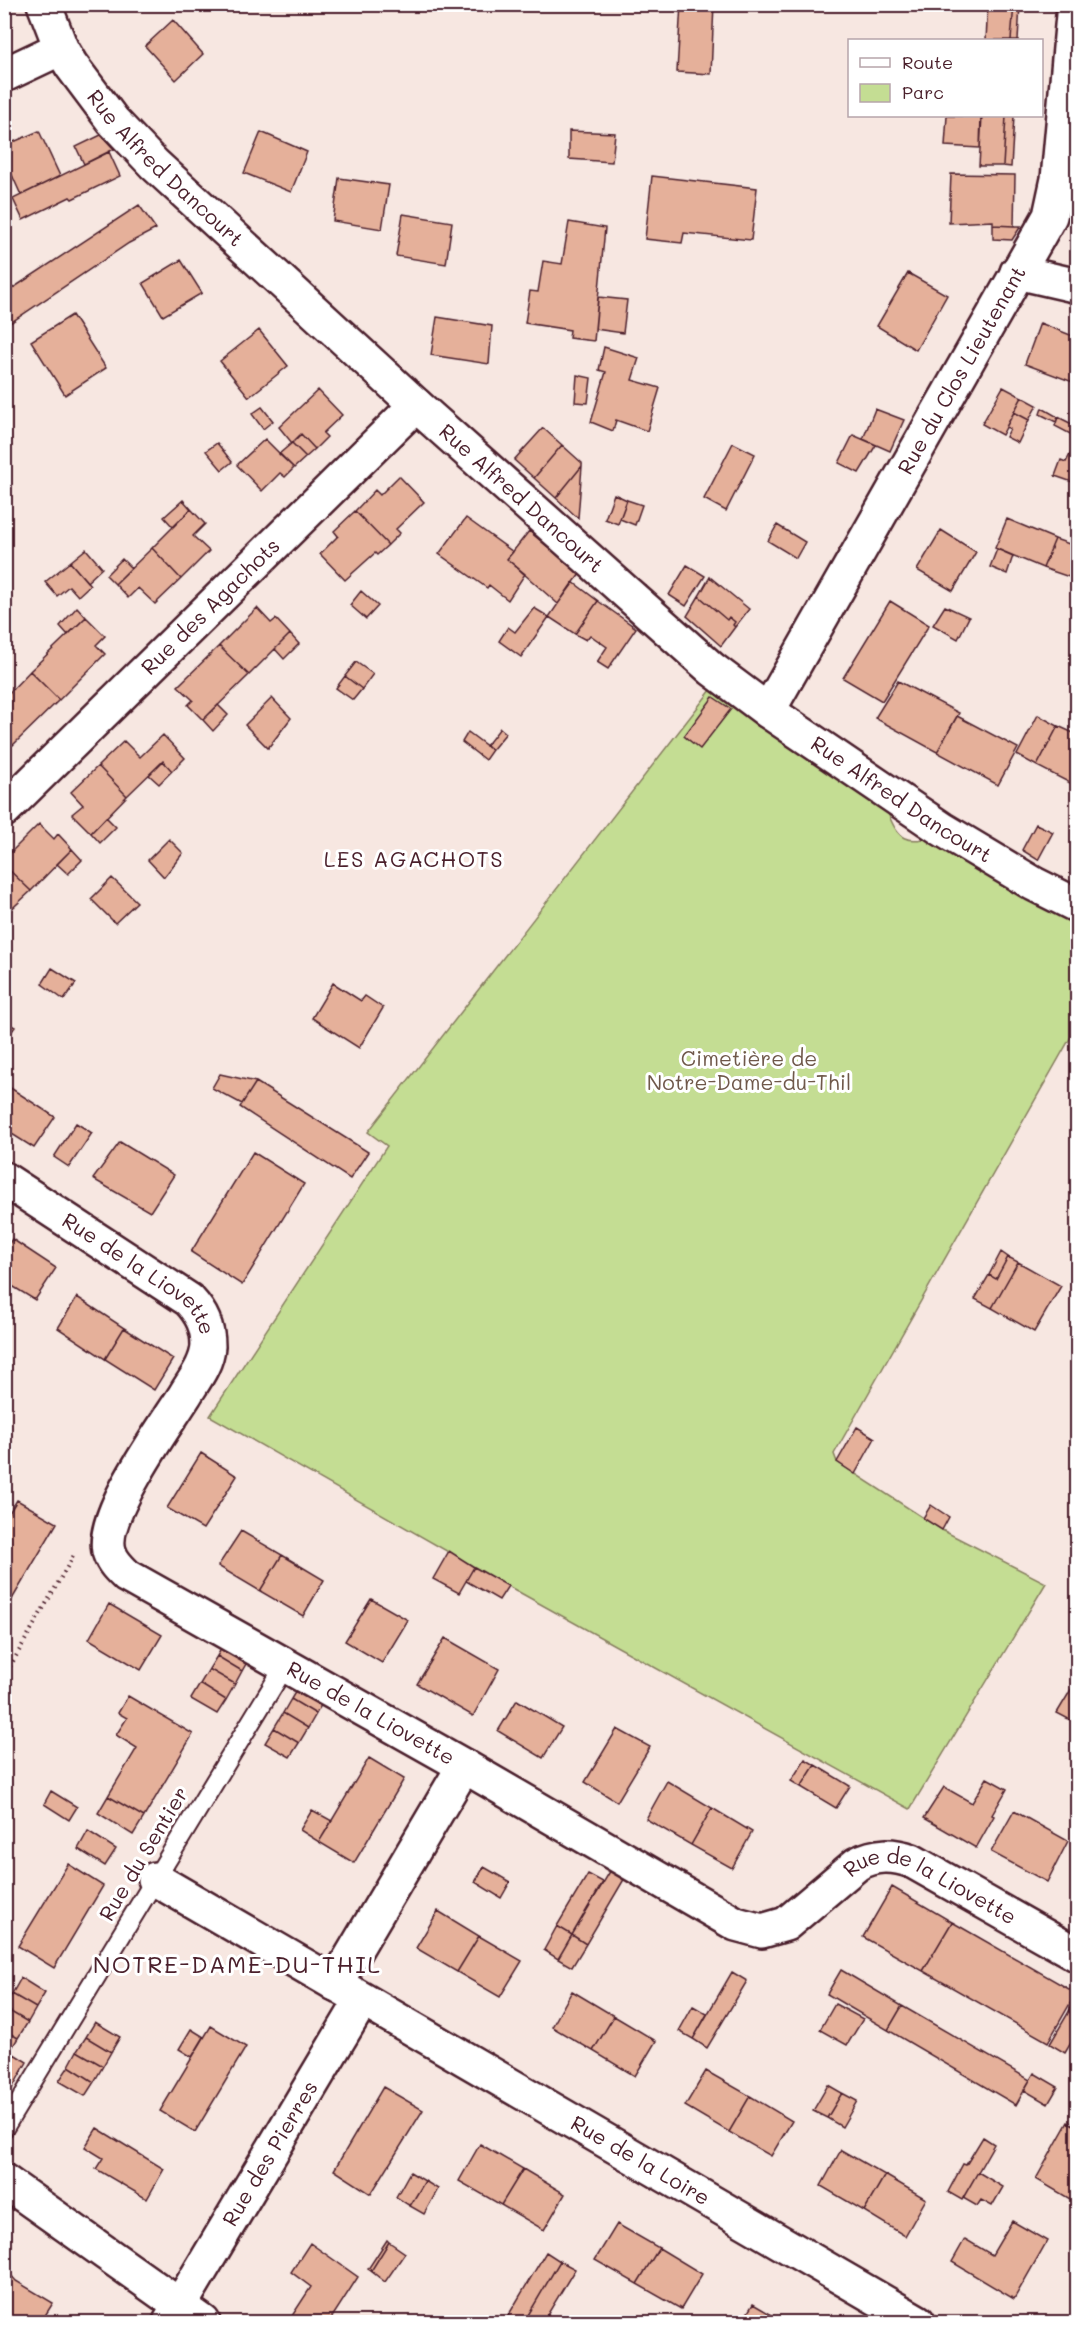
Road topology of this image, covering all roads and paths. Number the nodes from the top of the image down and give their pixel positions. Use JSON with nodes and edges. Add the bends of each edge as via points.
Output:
{"nodes":[{"id":1,"x":44,"y":4,"type":"edge"},
{"id":2,"x":1074,"y":4,"type":"edge"},
{"id":3,"x":61,"y":48,"type":"junction"},
{"id":4,"x":4,"y":75,"type":"edge"},
{"id":5,"x":1017,"y":272,"type":"junction"},
{"id":6,"x":1077,"y":286,"type":"edge"},
{"id":7,"x":416,"y":405,"type":"junction"},
{"id":8,"x":768,"y":711,"type":"junction"},
{"id":9,"x":4,"y":810,"type":"edge"},
{"id":10,"x":1077,"y":906,"type":"edge"},
{"id":11,"x":4,"y":1179,"type":"edge"},
{"id":12,"x":107,"y":1542,"type":"junction"},
{"id":13,"x":285,"y":1666,"type":"junction"},
{"id":14,"x":4,"y":1677,"type":"edge"},
{"id":15,"x":464,"y":1766,"type":"junction"},
{"id":16,"x":155,"y":1879,"type":"junction"},
{"id":17,"x":1077,"y":1955,"type":"edge"},
{"id":18,"x":348,"y":1992,"type":"junction"},
{"id":19,"x":4,"y":2128,"type":"edge"},
{"id":20,"x":4,"y":2181,"type":"edge"},
{"id":21,"x":184,"y":2317,"type":"edge"},
{"id":22,"x":918,"y":2322,"type":"edge"}],
"edges":[{"from":1,"to":3,"type":"street","name":"Rue Alfred Dancourt"},
{"from":2,"to":5,"type":"street","name":"Rue du Clos Lieutenant","via":[[1055,199],[1041,233]]},
{"from":3,"to":4,"type":"street"},
{"from":3,"to":7,"type":"street","name":"Rue Alfred Dancourt","via":[[102,107],[154,164]]},
{"from":5,"to":6,"type":"street"},
{"from":5,"to":8,"type":"street","name":"Rue du Clos Lieutenant"},
{"from":7,"to":8,"type":"street","name":"Rue Alfred Dancourt","via":[[712,669]]},
{"from":7,"to":9,"type":"street","name":"Rue des Agachots"},
{"from":8,"to":10,"type":"street","name":"Rue Alfred Dancourt","via":[[942,829]]},
{"from":11,"to":12,"type":"street","name":"Rue de la Liovette","via":[[189,1300],[204,1322],[208,1347],[200,1371],[118,1506]]},
{"from":12,"to":13,"type":"street","name":"Rue de la Liovette","via":[[110,1554],[127,1576]]},
{"from":12,"to":14,"type":"path","via":[[78,1550]]},
{"from":13,"to":15,"type":"street","name":"Rue de la Liovette"},
{"from":13,"to":16,"type":"lane","name":"Rue du Sentier"},
{"from":15,"to":17,"type":"street","name":"Rue de la Liovette","via":[[748,1929],[762,1931],[786,1924],[857,1864],[882,1855],[897,1856]]},
{"from":15,"to":18,"type":"street","name":"Rue des Pierres"},
{"from":16,"to":18,"type":"street","name":"Rue de la Loire"},
{"from":16,"to":19,"type":"lane","name":"Rue du Sentier"},
{"from":18,"to":21,"type":"street","name":"Rue des Pierres"},
{"from":18,"to":22,"type":"street","name":"Rue de la Loire"},
{"from":20,"to":21,"type":"street"}]}
